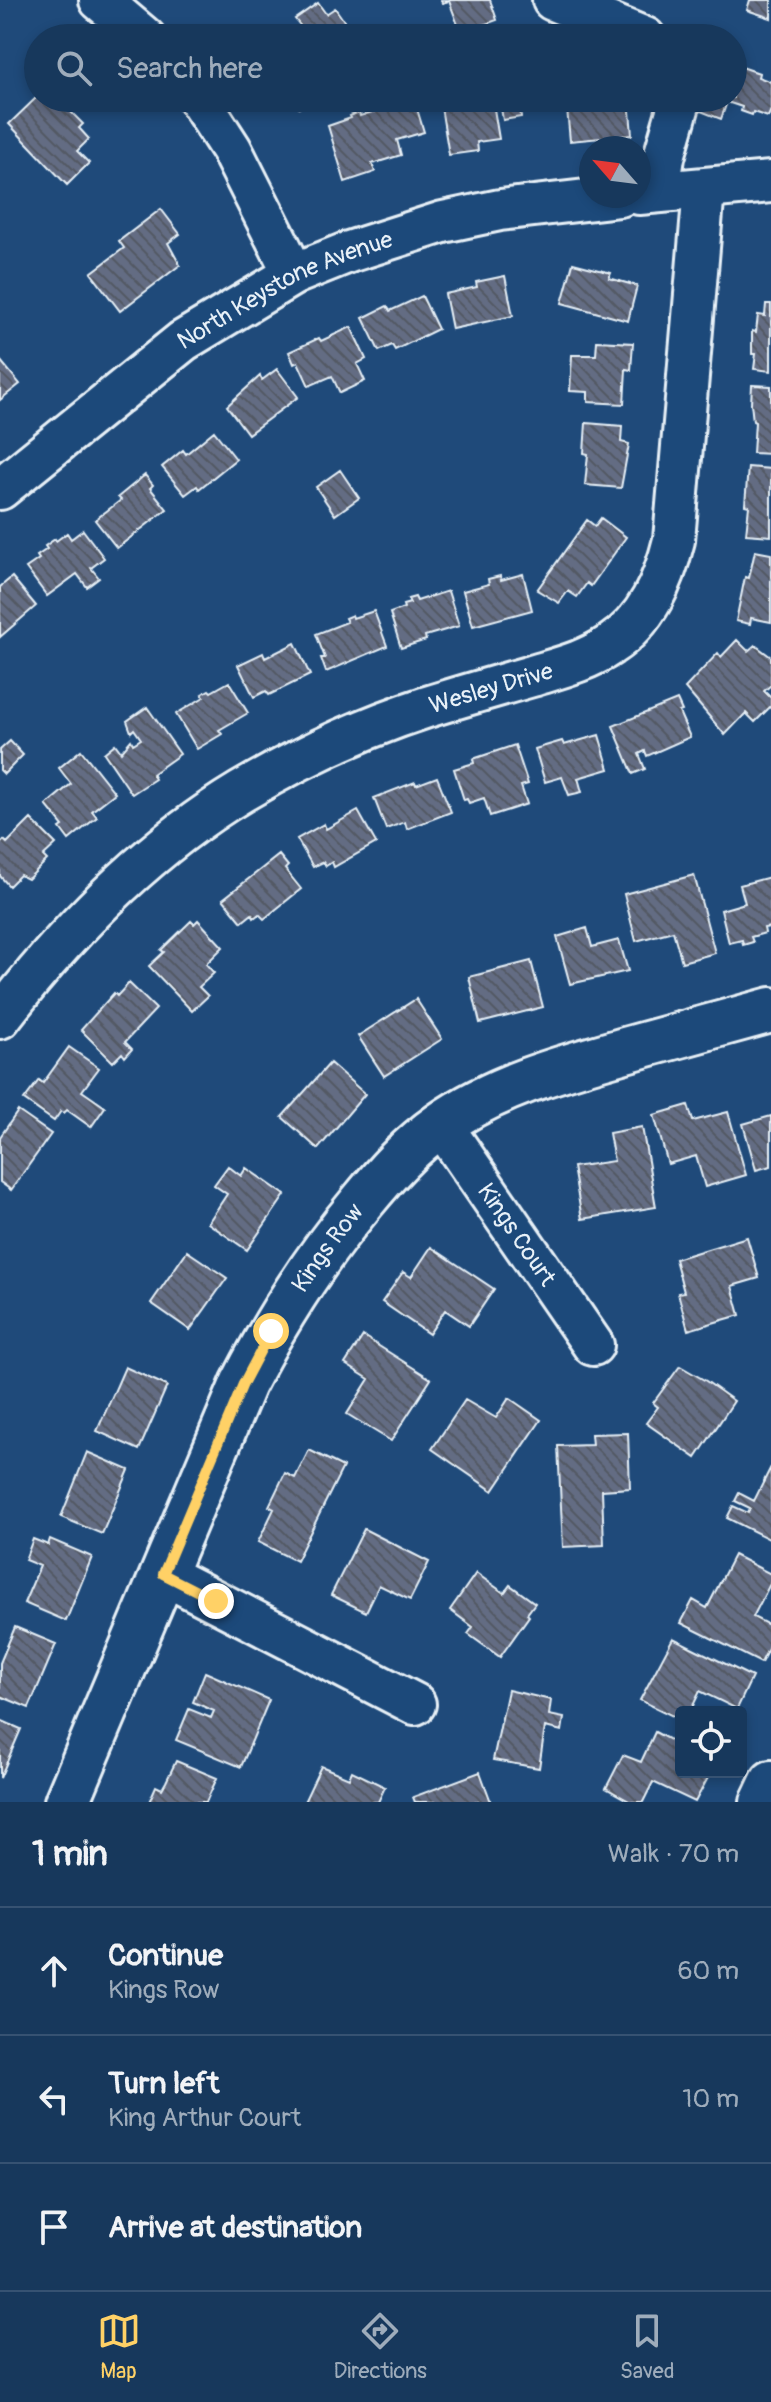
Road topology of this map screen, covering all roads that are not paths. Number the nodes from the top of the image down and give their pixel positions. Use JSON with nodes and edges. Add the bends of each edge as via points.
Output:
{"nodes":[{"id":1,"x":100,"y":0,"type":"edge"},
{"id":2,"x":553,"y":0,"type":"edge"},
{"id":3,"x":128,"y":24,"type":"edge"},
{"id":4,"x":611,"y":24,"type":"edge"},
{"id":5,"x":207,"y":112,"type":"edge"},
{"id":6,"x":677,"y":112,"type":"edge"},
{"id":7,"x":771,"y":182,"type":"edge"},
{"id":8,"x":651,"y":188,"type":"edge"},
{"id":9,"x":704,"y":189,"type":"junction"},
{"id":10,"x":651,"y":193,"type":"edge"},
{"id":11,"x":579,"y":201,"type":"edge"},
{"id":12,"x":294,"y":274,"type":"junction"},
{"id":13,"x":0,"y":489,"type":"edge"},
{"id":14,"x":771,"y":1010,"type":"edge"},
{"id":15,"x":0,"y":1018,"type":"edge"},
{"id":16,"x":441,"y":1124,"type":"junction"},
{"id":17,"x":593,"y":1345,"type":"dead end"},
{"id":18,"x":163,"y":1574,"type":"junction"},
{"id":19,"x":415,"y":1704,"type":"dead end"},
{"id":20,"x":771,"y":1781,"type":"edge"},
{"id":21,"x":67,"y":1802,"type":"edge"},
{"id":22,"x":761,"y":1802,"type":"edge"}],
"edges":[{"from":1,"to":3,"type":"street"},
{"from":2,"to":4,"type":"street"},
{"from":5,"to":12,"type":"street"},
{"from":6,"to":8,"type":"street"},
{"from":7,"to":9,"type":"street"},
{"from":9,"to":10,"type":"street"},
{"from":9,"to":15,"type":"street","name":"Wesley Drive","via":[[674,540],[654,598],[637,621],[611,645],[574,663],[362,730],[239,793],[129,876],[39,968]]},
{"from":11,"to":12,"type":"street","name":"North Keystone Avenue","via":[[443,222]]},
{"from":12,"to":13,"type":"street","name":"North Keystone Avenue","via":[[183,341]]},
{"from":14,"to":16,"type":"main road","name":"Kings Row","via":[[531,1079]]},
{"from":16,"to":17,"type":"street","name":"Kings Court"},
{"from":16,"to":18,"type":"main road","name":"Kings Row","via":[[383,1177],[302,1279],[243,1384]]},
{"from":18,"to":19,"type":"street"},
{"from":18,"to":21,"type":"main road","name":"Kings Row"},
{"from":20,"to":22,"type":"street"}]}
